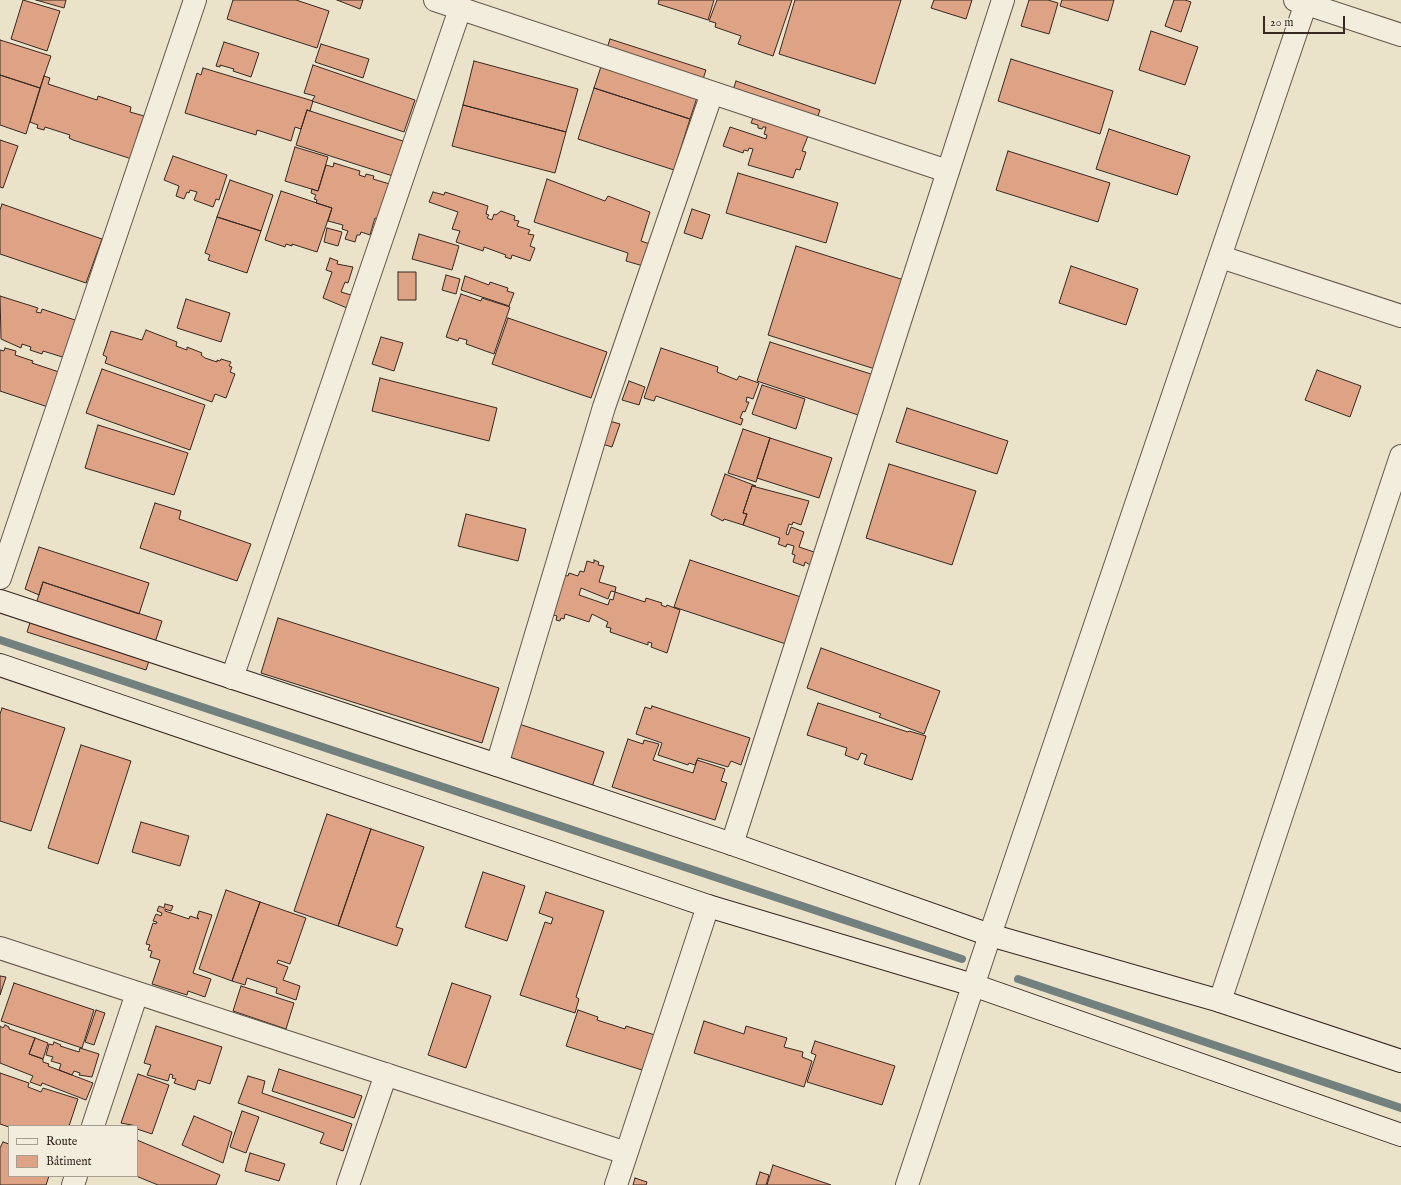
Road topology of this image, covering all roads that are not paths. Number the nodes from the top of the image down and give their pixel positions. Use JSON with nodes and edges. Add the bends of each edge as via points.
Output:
{"nodes":[{"id":1,"x":195,"y":0,"type":"edge"},
{"id":2,"x":435,"y":0,"type":"edge"},
{"id":3,"x":1003,"y":0,"type":"edge"},
{"id":4,"x":1303,"y":1,"type":"edge"},
{"id":5,"x":460,"y":8,"type":"junction"},
{"id":6,"x":1401,"y":35,"type":"edge"},
{"id":7,"x":712,"y":93,"type":"junction"},
{"id":8,"x":947,"y":171,"type":"junction"},
{"id":9,"x":1221,"y":256,"type":"junction"},
{"id":10,"x":1401,"y":316,"type":"edge"},
{"id":11,"x":1401,"y":456,"type":"edge"},
{"id":12,"x":0,"y":578,"type":"edge"},
{"id":13,"x":0,"y":601,"type":"edge"},
{"id":14,"x":0,"y":665,"type":"edge"},
{"id":15,"x":232,"y":678,"type":"junction"},
{"id":16,"x":497,"y":764,"type":"junction"},
{"id":17,"x":732,"y":844,"type":"junction"},
{"id":18,"x":708,"y":906,"type":"junction"},
{"id":19,"x":990,"y":935,"type":"junction"},
{"id":20,"x":0,"y":948,"type":"edge"},
{"id":21,"x":973,"y":985,"type":"junction"},
{"id":22,"x":137,"y":993,"type":"junction"},
{"id":23,"x":1220,"y":1001,"type":"junction"},
{"id":24,"x":1401,"y":1061,"type":"edge"},
{"id":25,"x":386,"y":1074,"type":"junction"},
{"id":26,"x":93,"y":1125,"type":"edge"},
{"id":27,"x":1401,"y":1135,"type":"edge"},
{"id":28,"x":626,"y":1153,"type":"junction"},
{"id":29,"x":348,"y":1185,"type":"edge"},
{"id":30,"x":616,"y":1185,"type":"edge"},
{"id":31,"x":907,"y":1185,"type":"edge"}],
"edges":[{"from":1,"to":12,"type":"street"},
{"from":2,"to":5,"type":"street"},
{"from":3,"to":8,"type":"street"},
{"from":4,"to":6,"type":"street"},
{"from":4,"to":9,"type":"street"},
{"from":5,"to":7,"type":"street"},
{"from":5,"to":15,"type":"street"},
{"from":7,"to":8,"type":"street"},
{"from":7,"to":16,"type":"street","via":[[604,407]]},
{"from":8,"to":17,"type":"street"},
{"from":9,"to":10,"type":"street"},
{"from":9,"to":19,"type":"street"},
{"from":11,"to":23,"type":"street"},
{"from":13,"to":15,"type":"street"},
{"from":14,"to":18,"type":"street"},
{"from":15,"to":16,"type":"street"},
{"from":16,"to":17,"type":"street"},
{"from":17,"to":19,"type":"street"},
{"from":18,"to":21,"type":"street"},
{"from":18,"to":28,"type":"street"},
{"from":19,"to":21,"type":"street"},
{"from":19,"to":23,"type":"street"},
{"from":20,"to":22,"type":"street"},
{"from":21,"to":27,"type":"street"},
{"from":21,"to":31,"type":"street"},
{"from":22,"to":25,"type":"street"},
{"from":22,"to":26,"type":"street"},
{"from":23,"to":24,"type":"street"},
{"from":25,"to":28,"type":"street"},
{"from":25,"to":29,"type":"street"},
{"from":28,"to":30,"type":"street"}]}
